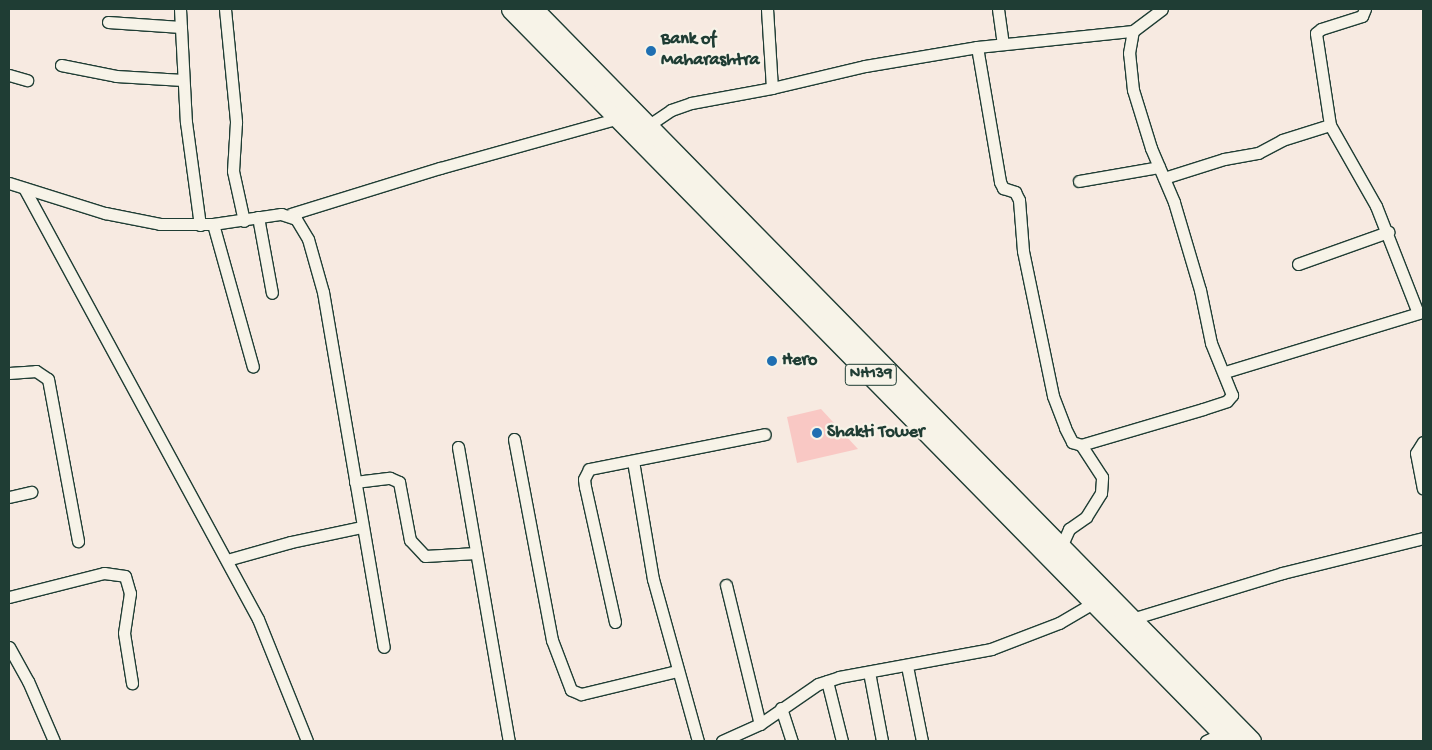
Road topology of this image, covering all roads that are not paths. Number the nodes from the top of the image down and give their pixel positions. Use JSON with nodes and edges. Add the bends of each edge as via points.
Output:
{"nodes":[{"id":1,"x":180,"y":9,"type":"edge"},
{"id":2,"x":225,"y":9,"type":"edge"},
{"id":3,"x":511,"y":9,"type":"edge"},
{"id":4,"x":533,"y":9,"type":"edge"},
{"id":5,"x":767,"y":9,"type":"edge"},
{"id":6,"x":998,"y":9,"type":"edge"},
{"id":7,"x":1162,"y":9,"type":"edge"},
{"id":8,"x":1364,"y":9,"type":"edge"},
{"id":9,"x":108,"y":22,"type":"dead end"},
{"id":10,"x":181,"y":27,"type":"junction"},
{"id":11,"x":1133,"y":32,"type":"junction"},
{"id":12,"x":1003,"y":44,"type":"junction"},
{"id":13,"x":977,"y":47,"type":"junction"},
{"id":14,"x":61,"y":65,"type":"dead end"},
{"id":15,"x":9,"y":75,"type":"edge"},
{"id":16,"x":27,"y":80,"type":"dead end"},
{"id":17,"x":183,"y":80,"type":"junction"},
{"id":18,"x":772,"y":88,"type":"junction"},
{"id":19,"x":619,"y":118,"type":"junction"},
{"id":20,"x":1330,"y":125,"type":"junction"},
{"id":21,"x":642,"y":130,"type":"junction"},
{"id":22,"x":1158,"y":166,"type":"junction"},
{"id":23,"x":1164,"y":178,"type":"junction"},
{"id":24,"x":1080,"y":180,"type":"dead end"},
{"id":25,"x":9,"y":183,"type":"edge"},
{"id":26,"x":24,"y":188,"type":"junction"},
{"id":27,"x":290,"y":214,"type":"junction"},
{"id":28,"x":258,"y":218,"type":"junction"},
{"id":29,"x":244,"y":221,"type":"junction"},
{"id":30,"x":214,"y":224,"type":"junction"},
{"id":31,"x":200,"y":225,"type":"junction"},
{"id":32,"x":1388,"y":232,"type":"junction"},
{"id":33,"x":1298,"y":264,"type":"dead end"},
{"id":34,"x":272,"y":293,"type":"dead end"},
{"id":35,"x":1420,"y":312,"type":"edge"},
{"id":36,"x":253,"y":367,"type":"dead end"},
{"id":37,"x":1224,"y":372,"type":"junction"},
{"id":38,"x":9,"y":373,"type":"edge"},
{"id":39,"x":765,"y":434,"type":"dead end"},
{"id":40,"x":514,"y":439,"type":"dead end"},
{"id":41,"x":1423,"y":442,"type":"edge"},
{"id":42,"x":1081,"y":446,"type":"junction"},
{"id":43,"x":458,"y":447,"type":"dead end"},
{"id":44,"x":633,"y":461,"type":"junction"},
{"id":45,"x":355,"y":482,"type":"junction"},
{"id":46,"x":1423,"y":488,"type":"edge"},
{"id":47,"x":31,"y":492,"type":"dead end"},
{"id":48,"x":9,"y":497,"type":"edge"},
{"id":49,"x":362,"y":527,"type":"junction"},
{"id":50,"x":1423,"y":538,"type":"edge"},
{"id":51,"x":78,"y":541,"type":"dead end"},
{"id":52,"x":1061,"y":547,"type":"junction"},
{"id":53,"x":476,"y":553,"type":"junction"},
{"id":54,"x":227,"y":560,"type":"junction"},
{"id":55,"x":726,"y":585,"type":"dead end"},
{"id":56,"x":9,"y":597,"type":"edge"},
{"id":57,"x":1100,"y":598,"type":"junction"},
{"id":58,"x":1132,"y":619,"type":"junction"},
{"id":59,"x":615,"y":622,"type":"dead end"},
{"id":60,"x":9,"y":647,"type":"edge"},
{"id":61,"x":384,"y":647,"type":"dead end"},
{"id":62,"x":907,"y":666,"type":"junction"},
{"id":63,"x":677,"y":671,"type":"junction"},
{"id":64,"x":869,"y":672,"type":"junction"},
{"id":65,"x":827,"y":681,"type":"junction"},
{"id":66,"x":132,"y":683,"type":"dead end"},
{"id":67,"x":781,"y":708,"type":"junction"},
{"id":68,"x":760,"y":724,"type":"junction"},
{"id":69,"x":1224,"y":735,"type":"edge"},
{"id":70,"x":54,"y":741,"type":"edge"},
{"id":71,"x":307,"y":741,"type":"edge"},
{"id":72,"x":508,"y":741,"type":"edge"},
{"id":73,"x":698,"y":741,"type":"edge"},
{"id":74,"x":722,"y":741,"type":"edge"},
{"id":75,"x":792,"y":741,"type":"edge"},
{"id":76,"x":842,"y":741,"type":"edge"},
{"id":77,"x":882,"y":741,"type":"edge"},
{"id":78,"x":922,"y":741,"type":"edge"},
{"id":79,"x":1251,"y":741,"type":"edge"}],
"edges":[{"from":1,"to":10,"type":"street"},
{"from":2,"to":29,"type":"street","via":[[236,122],[233,171]]},
{"from":3,"to":19,"type":"highway","number":"NH139"},
{"from":4,"to":21,"type":"highway","number":"NH139"},
{"from":5,"to":18,"type":"street"},
{"from":6,"to":12,"type":"street"},
{"from":7,"to":11,"type":"street"},
{"from":8,"to":20,"type":"street","via":[[1362,16],[1321,28],[1316,34]]},
{"from":9,"to":10,"type":"street"},
{"from":10,"to":17,"type":"street"},
{"from":11,"to":12,"type":"street"},
{"from":11,"to":22,"type":"street","via":[[1129,53],[1133,90]]},
{"from":12,"to":13,"type":"street"},
{"from":13,"to":18,"type":"street","via":[[874,64]]},
{"from":13,"to":42,"type":"street","via":[[1000,182],[1003,188],[1015,192],[1019,200],[1023,252],[1053,396],[1072,442]]},
{"from":14,"to":17,"type":"street","via":[[116,76]]},
{"from":15,"to":16,"type":"street"},
{"from":17,"to":31,"type":"street"},
{"from":18,"to":21,"type":"street","via":[[691,102],[671,110]]},
{"from":19,"to":21,"type":"highway","number":"NH139"},
{"from":19,"to":27,"type":"street"},
{"from":20,"to":23,"type":"street","via":[[1282,140],[1258,153],[1224,159]]},
{"from":20,"to":32,"type":"street"},
{"from":21,"to":52,"type":"highway","number":"NH139"},
{"from":21,"to":57,"type":"highway","number":"NH139"},
{"from":22,"to":23,"type":"street"},
{"from":22,"to":24,"type":"street"},
{"from":23,"to":37,"type":"street","via":[[1183,230],[1211,343]]},
{"from":25,"to":26,"type":"street"},
{"from":26,"to":31,"type":"street","via":[[134,220]]},
{"from":26,"to":54,"type":"street"},
{"from":27,"to":28,"type":"street"},
{"from":27,"to":45,"type":"street","via":[[302,226],[308,239],[322,284]]},
{"from":28,"to":29,"type":"street"},
{"from":28,"to":34,"type":"street"},
{"from":29,"to":30,"type":"street"},
{"from":30,"to":31,"type":"street"},
{"from":30,"to":36,"type":"street"},
{"from":32,"to":33,"type":"street"},
{"from":32,"to":35,"type":"street"},
{"from":35,"to":37,"type":"street"},
{"from":37,"to":42,"type":"street","via":[[1232,395],[1227,401]]},
{"from":38,"to":51,"type":"street","via":[[36,371],[48,379]]},
{"from":39,"to":44,"type":"street"},
{"from":40,"to":63,"type":"street","via":[[552,640],[571,690],[581,694]]},
{"from":41,"to":46,"type":"street","via":[[1416,453]]},
{"from":42,"to":52,"type":"street","via":[[1102,477],[1101,493],[1086,517],[1069,529]]},
{"from":43,"to":53,"type":"street"},
{"from":44,"to":59,"type":"street","via":[[594,467],[589,469],[584,479]]},
{"from":44,"to":63,"type":"street","via":[[653,579]]},
{"from":45,"to":49,"type":"street"},
{"from":45,"to":53,"type":"street","via":[[390,478],[399,482],[410,540],[425,556]]},
{"from":47,"to":48,"type":"street"},
{"from":49,"to":54,"type":"street"},
{"from":49,"to":61,"type":"street"},
{"from":50,"to":58,"type":"street","via":[[1282,573]]},
{"from":52,"to":57,"type":"highway","number":"NH139"},
{"from":53,"to":72,"type":"street"},
{"from":54,"to":71,"type":"street","via":[[268,639],[282,683]]},
{"from":55,"to":68,"type":"street"},
{"from":56,"to":66,"type":"street","via":[[104,573],[125,576],[130,586],[124,634]]},
{"from":57,"to":58,"type":"highway","number":"NH139"},
{"from":57,"to":62,"type":"street","via":[[1024,638],[956,658]]},
{"from":57,"to":69,"type":"highway","number":"NH139"},
{"from":58,"to":69,"type":"highway","number":"NH139"},
{"from":60,"to":70,"type":"street","via":[[25,674]]},
{"from":62,"to":64,"type":"street"},
{"from":62,"to":78,"type":"street"},
{"from":63,"to":73,"type":"street"},
{"from":64,"to":65,"type":"street"},
{"from":64,"to":77,"type":"street"},
{"from":65,"to":67,"type":"street"},
{"from":65,"to":76,"type":"street"},
{"from":67,"to":68,"type":"street"},
{"from":67,"to":75,"type":"street"},
{"from":68,"to":74,"type":"street"},
{"from":69,"to":79,"type":"highway","number":"NH139"}]}
